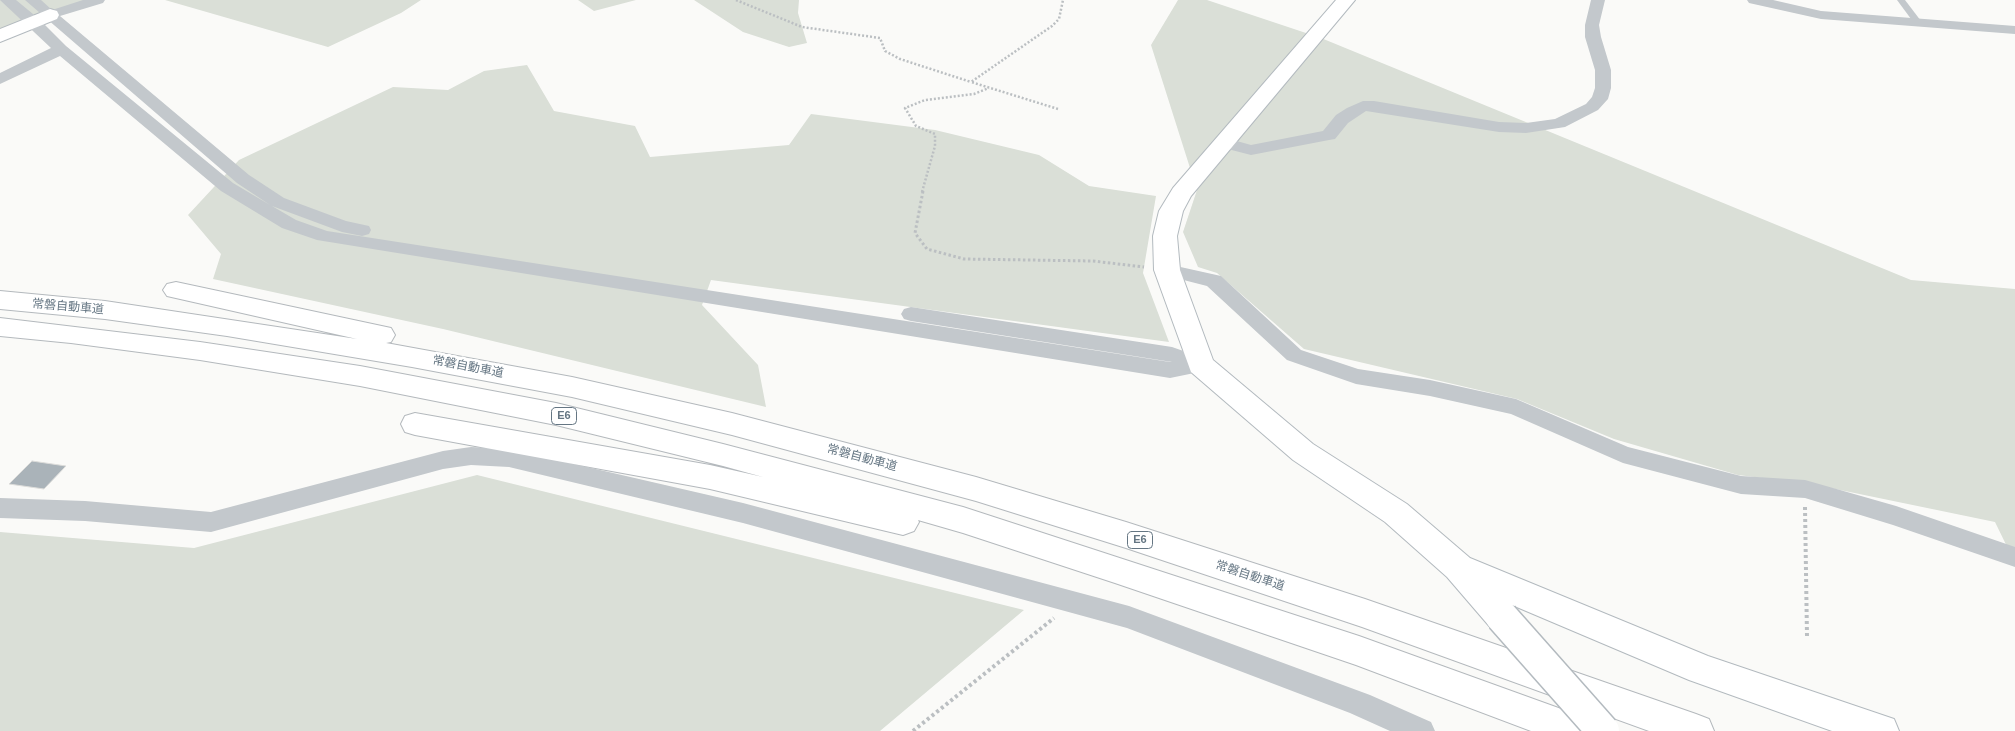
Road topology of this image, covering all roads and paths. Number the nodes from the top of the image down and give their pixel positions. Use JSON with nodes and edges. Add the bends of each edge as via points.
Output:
{"nodes":[{"id":1,"x":7,"y":0,"type":"edge"},
{"id":2,"x":32,"y":0,"type":"edge"},
{"id":3,"x":98,"y":0,"type":"edge"},
{"id":4,"x":736,"y":0,"type":"edge"},
{"id":5,"x":1063,"y":0,"type":"edge"},
{"id":6,"x":1346,"y":0,"type":"edge"},
{"id":7,"x":1598,"y":0,"type":"edge"},
{"id":8,"x":1754,"y":0,"type":"edge"},
{"id":9,"x":1901,"y":0,"type":"edge"},
{"id":10,"x":42,"y":19,"type":"junction"},
{"id":11,"x":1917,"y":22,"type":"junction"},
{"id":12,"x":2015,"y":30,"type":"edge"},
{"id":13,"x":0,"y":36,"type":"edge"},
{"id":14,"x":61,"y":49,"type":"junction"},
{"id":15,"x":0,"y":79,"type":"edge"},
{"id":16,"x":971,"y":82,"type":"junction"},
{"id":17,"x":989,"y":88,"type":"junction"},
{"id":18,"x":1058,"y":109,"type":"dead end"},
{"id":19,"x":1226,"y":143,"type":"junction"},
{"id":20,"x":1167,"y":270,"type":"junction"},
{"id":21,"x":176,"y":290,"type":"dead end"},
{"id":22,"x":0,"y":300,"type":"edge"},
{"id":23,"x":0,"y":327,"type":"edge"},
{"id":24,"x":1201,"y":365,"type":"junction"},
{"id":25,"x":572,"y":387,"type":"junction"},
{"id":26,"x":415,"y":424,"type":"dead end"},
{"id":27,"x":1805,"y":489,"type":"junction"},
{"id":28,"x":0,"y":508,"type":"edge"},
{"id":29,"x":2015,"y":557,"type":"edge"},
{"id":30,"x":1458,"y":567,"type":"junction"},
{"id":31,"x":1115,"y":568,"type":"junction"},
{"id":32,"x":1074,"y":602,"type":"junction"},
{"id":33,"x":1807,"y":637,"type":"dead end"},
{"id":34,"x":913,"y":731,"type":"edge"},
{"id":35,"x":1421,"y":731,"type":"edge"},
{"id":36,"x":1576,"y":731,"type":"edge"},
{"id":37,"x":1603,"y":731,"type":"edge"},
{"id":38,"x":1696,"y":731,"type":"edge"},
{"id":39,"x":1880,"y":731,"type":"edge"}],
"edges":[{"from":1,"to":10,"type":"street"},
{"from":2,"to":10,"type":"street"},
{"from":3,"to":10,"type":"street"},
{"from":4,"to":16,"type":"path","via":[[802,27],[880,38],[885,51],[900,59]]},
{"from":5,"to":16,"type":"path","via":[[1059,19],[1052,26]]},
{"from":6,"to":19,"type":"main road"},
{"from":7,"to":19,"type":"street","via":[[1592,25],[1603,70],[1600,99],[1592,107],[1560,124],[1498,127],[1401,109],[1363,106],[1342,119],[1329,135],[1251,150]]},
{"from":8,"to":11,"type":"street","via":[[1821,15]]},
{"from":9,"to":11,"type":"lane"},
{"from":10,"to":13,"type":"main road"},
{"from":10,"to":14,"type":"street"},
{"from":10,"to":24,"type":"street","via":[[243,179],[278,202],[342,226],[1172,354]]},
{"from":11,"to":12,"type":"street"},
{"from":14,"to":15,"type":"street"},
{"from":14,"to":24,"type":"street","via":[[227,187],[289,224],[324,236],[1170,370]]},
{"from":16,"to":17,"type":"path"},
{"from":17,"to":18,"type":"path"},
{"from":17,"to":20,"type":"path","via":[[974,94],[925,100],[905,108],[916,126],[935,134],[936,146],[925,178],[914,233],[927,249],[964,259],[1093,261]]},
{"from":19,"to":20,"type":"main road","via":[[1182,193],[1171,211],[1165,236]]},
{"from":20,"to":24,"type":"main road"},
{"from":20,"to":27,"type":"street","via":[[1214,281],[1294,355],[1356,376],[1516,406],[1623,454],[1740,485]]},
{"from":21,"to":25,"type":"main road","via":[[422,344]]},
{"from":22,"to":25,"type":"main road","name":"常磐自動車道","number":"E6","via":[[227,327]]},
{"from":23,"to":31,"type":"main road","number":"E6","via":[[91,336],[351,374],[556,414],[963,520]]},
{"from":24,"to":30,"type":"main road","via":[[1303,452],[1396,513]]},
{"from":25,"to":38,"type":"main road","name":"常磐自動車道","number":"E6","via":[[732,424],[976,489],[1365,613]]},
{"from":26,"to":31,"type":"main road","via":[[710,477]]},
{"from":27,"to":29,"type":"street"},
{"from":27,"to":33,"type":"path"},
{"from":28,"to":32,"type":"street","via":[[84,511],[211,522],[443,460],[472,456],[509,458],[743,513]]},
{"from":30,"to":37,"type":"main road","bridge":true},
{"from":30,"to":39,"type":"main road","via":[[1701,669]]},
{"from":31,"to":36,"type":"main road","number":"E6","via":[[1358,651]]},
{"from":32,"to":34,"type":"path"},
{"from":32,"to":35,"type":"street","via":[[1129,617],[1360,704]]}]}
